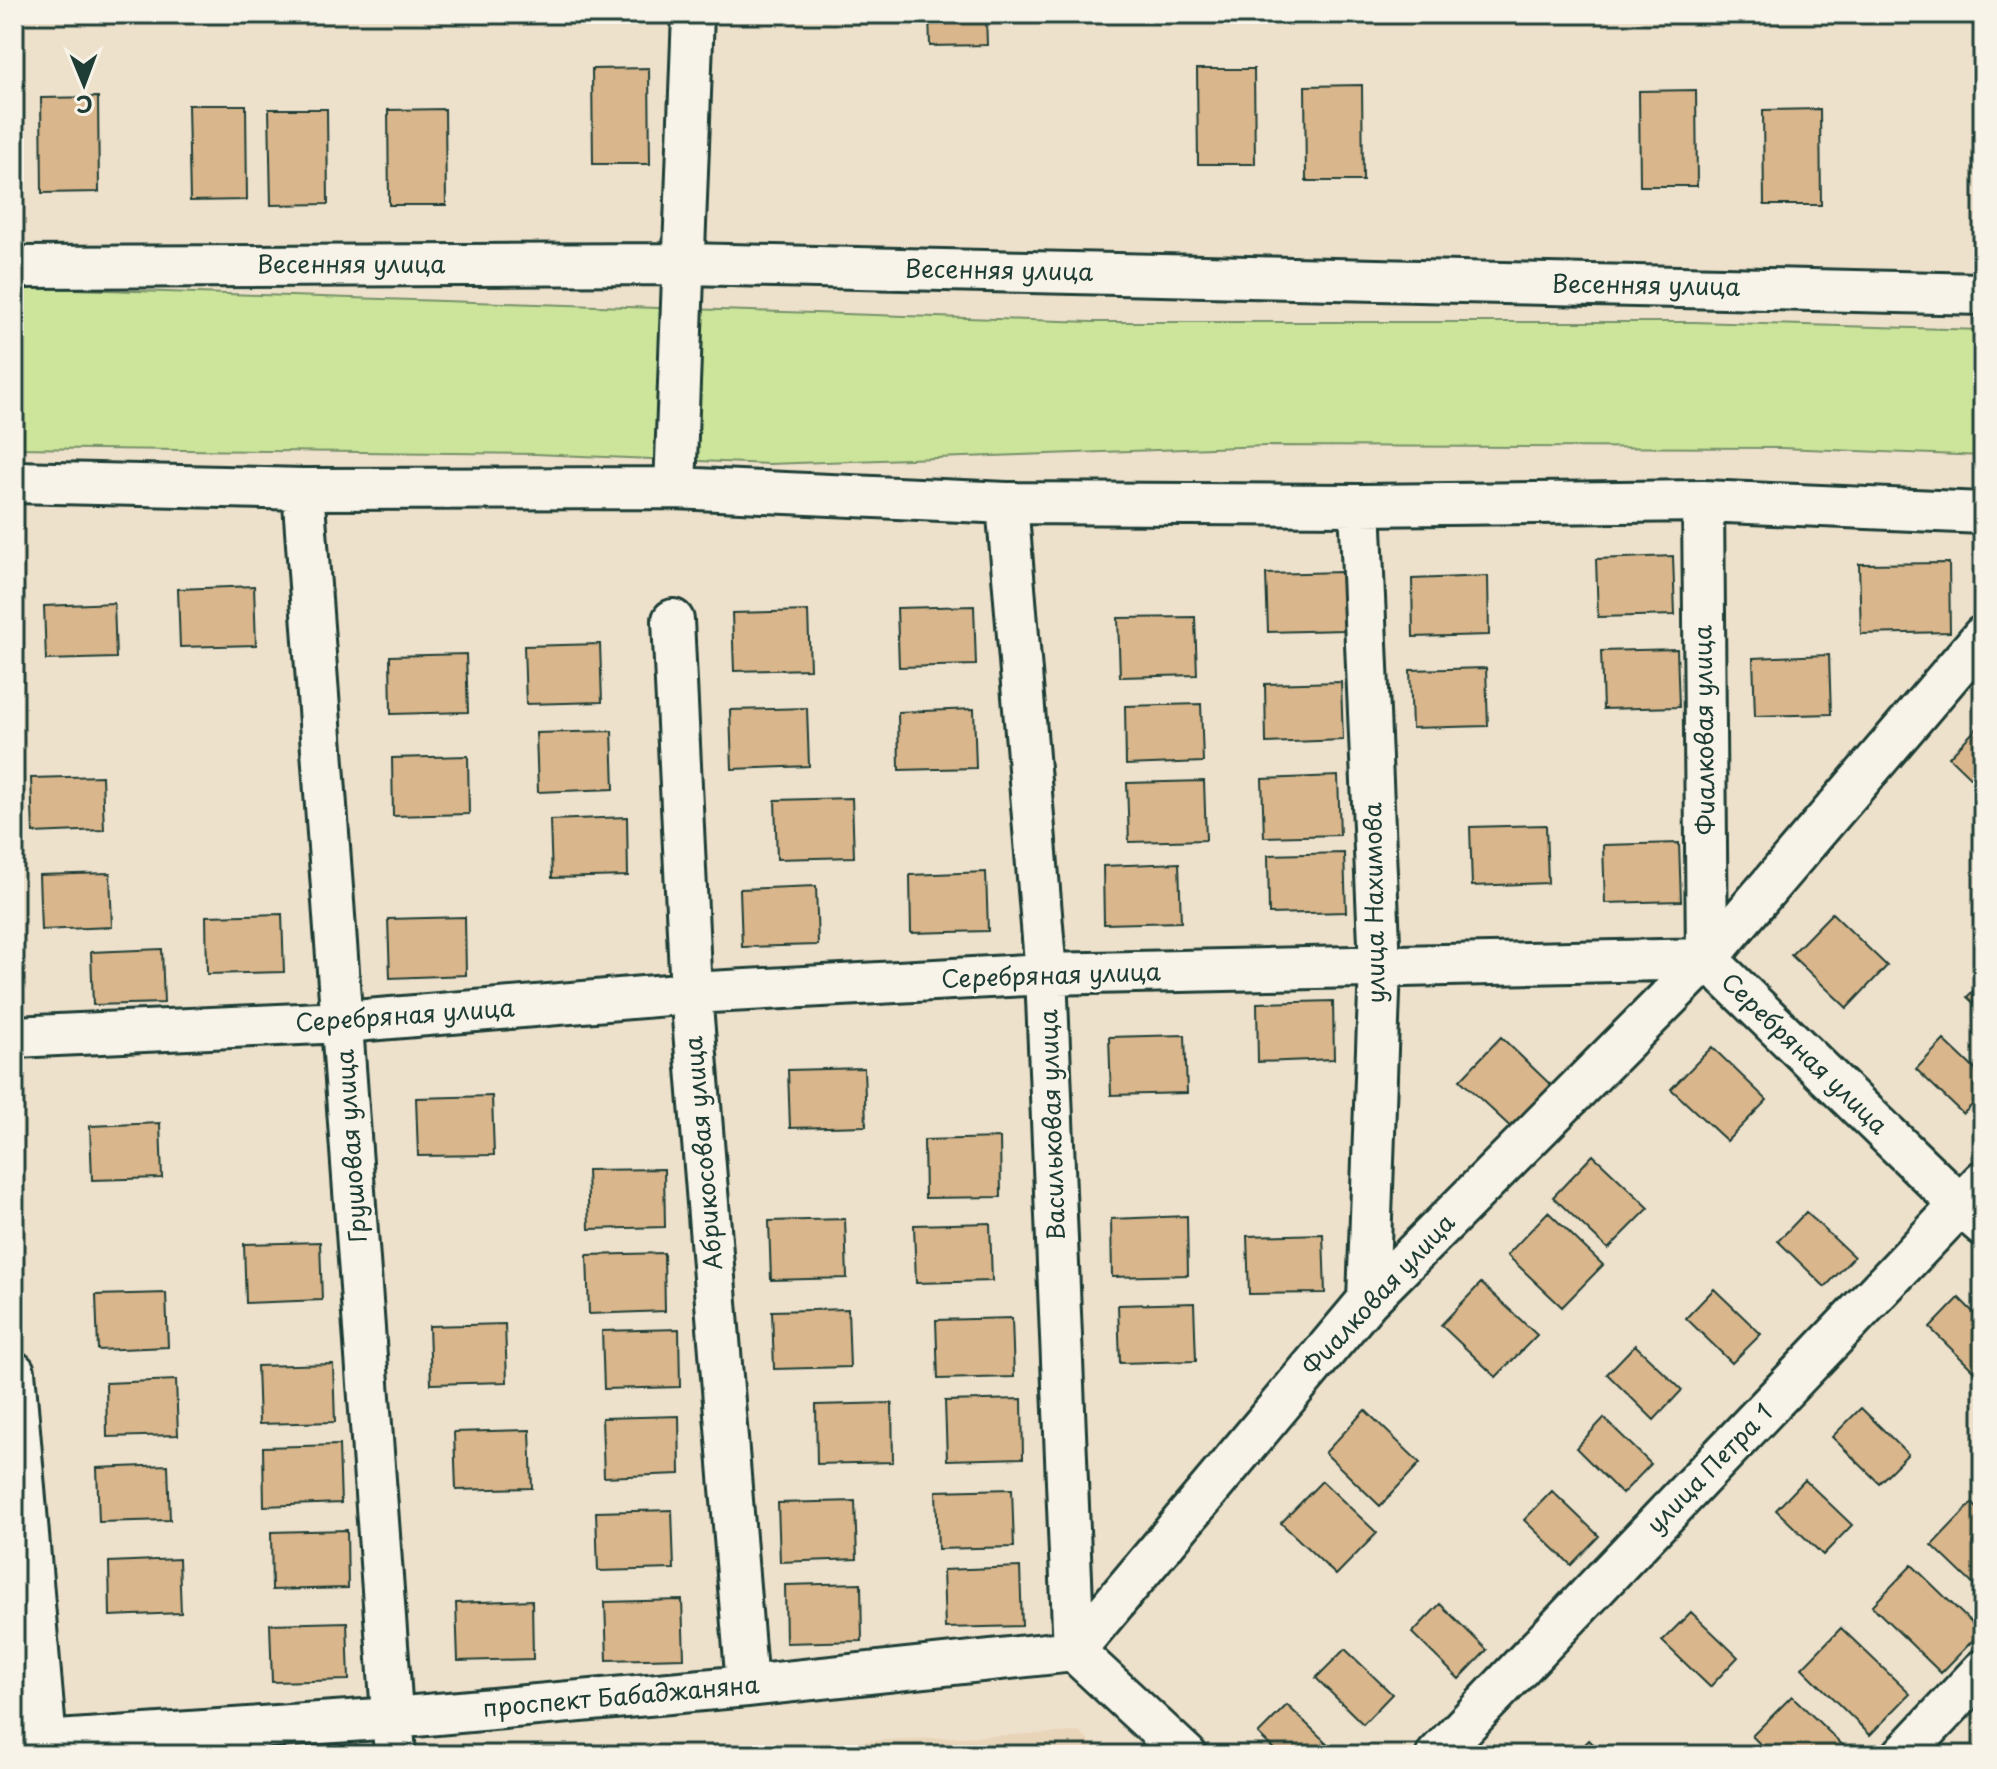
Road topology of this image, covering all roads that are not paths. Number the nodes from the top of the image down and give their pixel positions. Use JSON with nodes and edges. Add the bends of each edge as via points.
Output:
{"nodes":[{"id":1,"x":693,"y":14,"type":"edge"},
{"id":2,"x":685,"y":264,"type":"junction"},
{"id":3,"x":14,"y":267,"type":"edge"},
{"id":4,"x":1983,"y":294,"type":"edge"},
{"id":5,"x":14,"y":482,"type":"edge"},
{"id":6,"x":675,"y":488,"type":"junction"},
{"id":7,"x":303,"y":489,"type":"junction"},
{"id":8,"x":1703,"y":501,"type":"junction"},
{"id":9,"x":1007,"y":503,"type":"junction"},
{"id":10,"x":1360,"y":505,"type":"junction"},
{"id":11,"x":1983,"y":513,"type":"edge"},
{"id":12,"x":673,"y":620,"type":"dead end"},
{"id":13,"x":1983,"y":636,"type":"edge"},
{"id":14,"x":1707,"y":959,"type":"junction"},
{"id":15,"x":1380,"y":966,"type":"junction"},
{"id":16,"x":1046,"y":974,"type":"junction"},
{"id":17,"x":691,"y":993,"type":"junction"},
{"id":18,"x":343,"y":1022,"type":"junction"},
{"id":19,"x":14,"y":1037,"type":"edge"},
{"id":20,"x":1976,"y":1204,"type":"edge"},
{"id":21,"x":1368,"y":1300,"type":"junction"},
{"id":22,"x":14,"y":1372,"type":"edge"},
{"id":23,"x":1074,"y":1651,"type":"junction"},
{"id":24,"x":1983,"y":1670,"type":"edge"},
{"id":25,"x":747,"y":1686,"type":"junction"},
{"id":26,"x":394,"y":1736,"type":"edge"},
{"id":27,"x":36,"y":1747,"type":"edge"},
{"id":28,"x":1186,"y":1755,"type":"edge"},
{"id":29,"x":1437,"y":1755,"type":"edge"},
{"id":30,"x":1903,"y":1755,"type":"edge"}],
"edges":[{"from":1,"to":2,"type":"street"},
{"from":2,"to":3,"type":"street","name":"Весенняя улица"},
{"from":2,"to":4,"type":"street","name":"Весенняя улица"},
{"from":2,"to":6,"type":"street"},
{"from":5,"to":7,"type":"street"},
{"from":6,"to":7,"type":"street"},
{"from":6,"to":9,"type":"street"},
{"from":7,"to":18,"type":"street","name":"Грушовая улица"},
{"from":8,"to":10,"type":"street"},
{"from":8,"to":11,"type":"street"},
{"from":8,"to":14,"type":"street","name":"Фиалковая улица"},
{"from":9,"to":10,"type":"street"},
{"from":9,"to":16,"type":"street","name":"Васильковая улица"},
{"from":10,"to":15,"type":"street","name":"улица Нахимова"},
{"from":12,"to":17,"type":"street","name":"Абрикосовая улица"},
{"from":13,"to":14,"type":"street","name":"Фиалковая улица"},
{"from":14,"to":15,"type":"street","name":"Серебряная улица"},
{"from":14,"to":20,"type":"street","name":"Серебряная улица"},
{"from":14,"to":21,"type":"street","name":"Фиалковая улица"},
{"from":15,"to":16,"type":"street","name":"Серебряная улица"},
{"from":15,"to":21,"type":"street","name":"улица Нахимова"},
{"from":16,"to":17,"type":"street","name":"Серебряная улица"},
{"from":16,"to":23,"type":"street","name":"Васильковая улица"},
{"from":17,"to":18,"type":"street","name":"Серебряная улица"},
{"from":17,"to":25,"type":"street","name":"Абрикосовая улица"},
{"from":18,"to":19,"type":"street","name":"Серебряная улица"},
{"from":18,"to":26,"type":"street","name":"Грушовая улица"},
{"from":20,"to":29,"type":"street","name":"улица Петра 1"},
{"from":21,"to":23,"type":"street","name":"Фиалковая улица"},
{"from":22,"to":27,"type":"street"},
{"from":23,"to":25,"type":"street","name":"проспект Бабаджаняна"},
{"from":23,"to":28,"type":"street"},
{"from":24,"to":30,"type":"street"},
{"from":25,"to":26,"type":"street","name":"проспект Бабаджаняна"},
{"from":26,"to":27,"type":"street","name":"проспект Бабаджаняна"}]}
